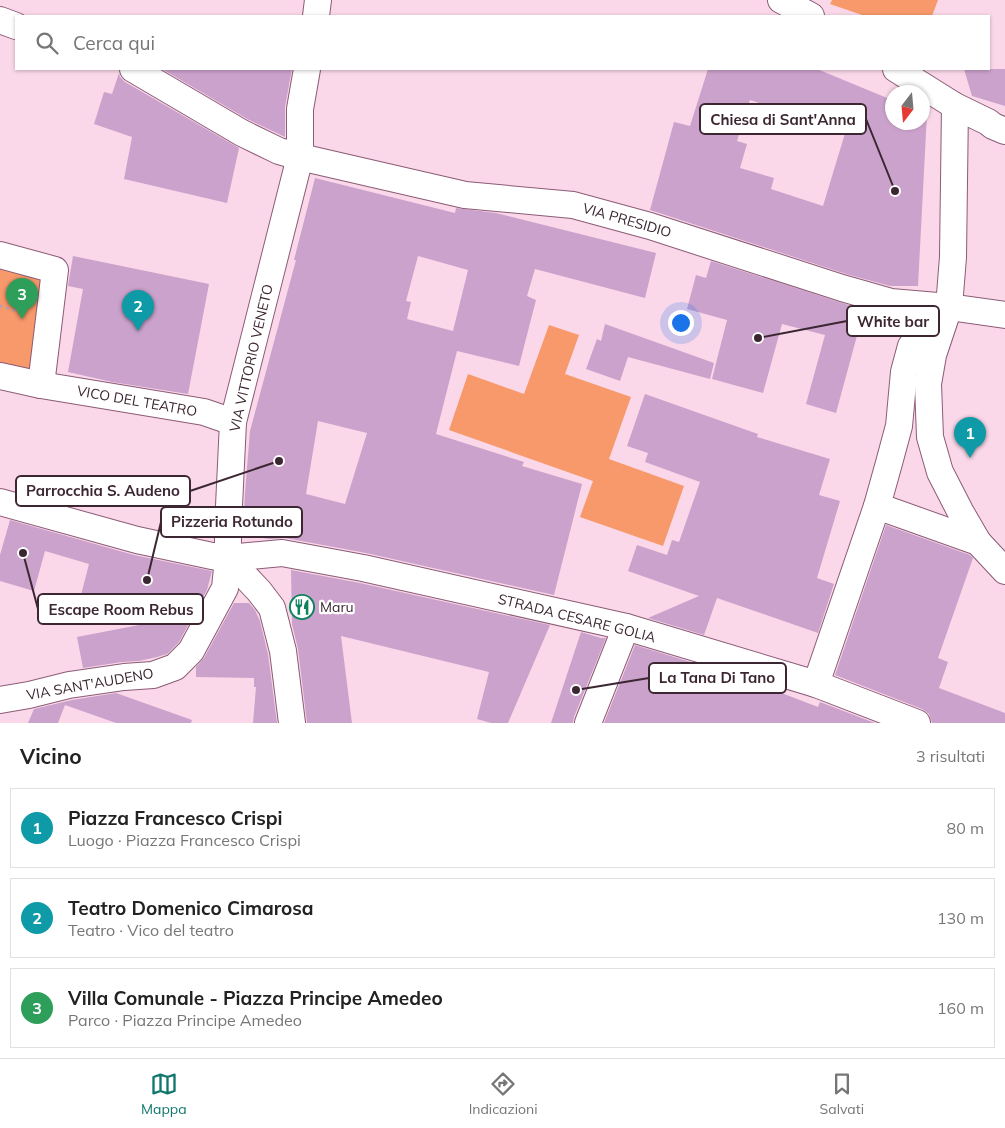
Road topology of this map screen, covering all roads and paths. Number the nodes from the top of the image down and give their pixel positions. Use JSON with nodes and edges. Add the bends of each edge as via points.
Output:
{"nodes":[{"id":1,"x":318,"y":0,"type":"edge"},
{"id":2,"x":780,"y":0,"type":"edge"},
{"id":3,"x":820,"y":0,"type":"edge"},
{"id":4,"x":316,"y":15,"type":"edge"},
{"id":5,"x":809,"y":15,"type":"edge"},
{"id":6,"x":815,"y":15,"type":"edge"},
{"id":7,"x":0,"y":20,"type":"edge"},
{"id":8,"x":15,"y":26,"type":"edge"},
{"id":9,"x":135,"y":70,"type":"edge"},
{"id":10,"x":307,"y":70,"type":"edge"},
{"id":11,"x":898,"y":70,"type":"edge"},
{"id":12,"x":955,"y":106,"type":"junction"},
{"id":13,"x":1005,"y":131,"type":"edge"},
{"id":14,"x":300,"y":157,"type":"junction"},
{"id":15,"x":0,"y":255,"type":"edge"},
{"id":16,"x":949,"y":307,"type":"junction"},
{"id":17,"x":1005,"y":315,"type":"edge"},
{"id":18,"x":0,"y":376,"type":"edge"},
{"id":19,"x":40,"y":385,"type":"junction"},
{"id":20,"x":233,"y":422,"type":"junction"},
{"id":21,"x":0,"y":502,"type":"edge"},
{"id":22,"x":877,"y":506,"type":"junction"},
{"id":23,"x":978,"y":542,"type":"junction"},
{"id":24,"x":228,"y":558,"type":"junction"},
{"id":25,"x":1005,"y":571,"type":"edge"},
{"id":26,"x":626,"y":628,"type":"junction"},
{"id":27,"x":816,"y":684,"type":"junction"},
{"id":28,"x":0,"y":700,"type":"edge"},
{"id":29,"x":292,"y":723,"type":"edge"},
{"id":30,"x":588,"y":723,"type":"edge"},
{"id":31,"x":917,"y":723,"type":"edge"}],
"edges":[{"from":1,"to":4,"type":"street"},
{"from":2,"to":5,"type":"street"},
{"from":3,"to":6,"type":"street"},
{"from":7,"to":8,"type":"street"},
{"from":9,"to":14,"type":"street","name":"VIA PRESIDIO","via":[[242,133]]},
{"from":10,"to":14,"type":"street","name":"VIA VITTORIO VENETO","via":[[300,109]]},
{"from":11,"to":12,"type":"street"},
{"from":12,"to":13,"type":"street"},
{"from":12,"to":16,"type":"street","via":[[953,257]]},
{"from":14,"to":16,"type":"street","name":"VIA PRESIDIO","via":[[465,195],[573,205],[891,302]]},
{"from":14,"to":20,"type":"street","name":"VIA VITTORIO VENETO"},
{"from":15,"to":19,"type":"street","via":[[55,270]]},
{"from":16,"to":17,"type":"street","name":"VIA PRESIDIO"},
{"from":16,"to":22,"type":"street","via":[[911,346],[904,372],[899,426]]},
{"from":16,"to":23,"type":"street","via":[[933,356],[928,384],[930,437],[940,472]]},
{"from":18,"to":19,"type":"street","name":"VICO DEL TEATRO"},
{"from":19,"to":20,"type":"street","name":"VICO DEL TEATRO","via":[[204,412]]},
{"from":20,"to":24,"type":"street","name":"VIA VITTORIO VENETO"},
{"from":21,"to":24,"type":"street","name":"STRADA CESARE GOLIA","via":[[138,540]]},
{"from":22,"to":23,"type":"street"},
{"from":22,"to":27,"type":"street"},
{"from":23,"to":25,"type":"street"},
{"from":24,"to":26,"type":"street","name":"STRADA CESARE GOLIA","via":[[282,553],[363,568]]},
{"from":24,"to":28,"type":"street","name":"VIA SANT'AUDENO","via":[[225,588],[190,651],[175,667],[153,675],[69,685]]},
{"from":24,"to":29,"type":"street","via":[[272,608],[284,651]]},
{"from":26,"to":27,"type":"street","name":"STRADA CESARE GOLIA"},
{"from":26,"to":30,"type":"street"},
{"from":27,"to":31,"type":"street","name":"STRADA CESARE GOLIA"}]}
